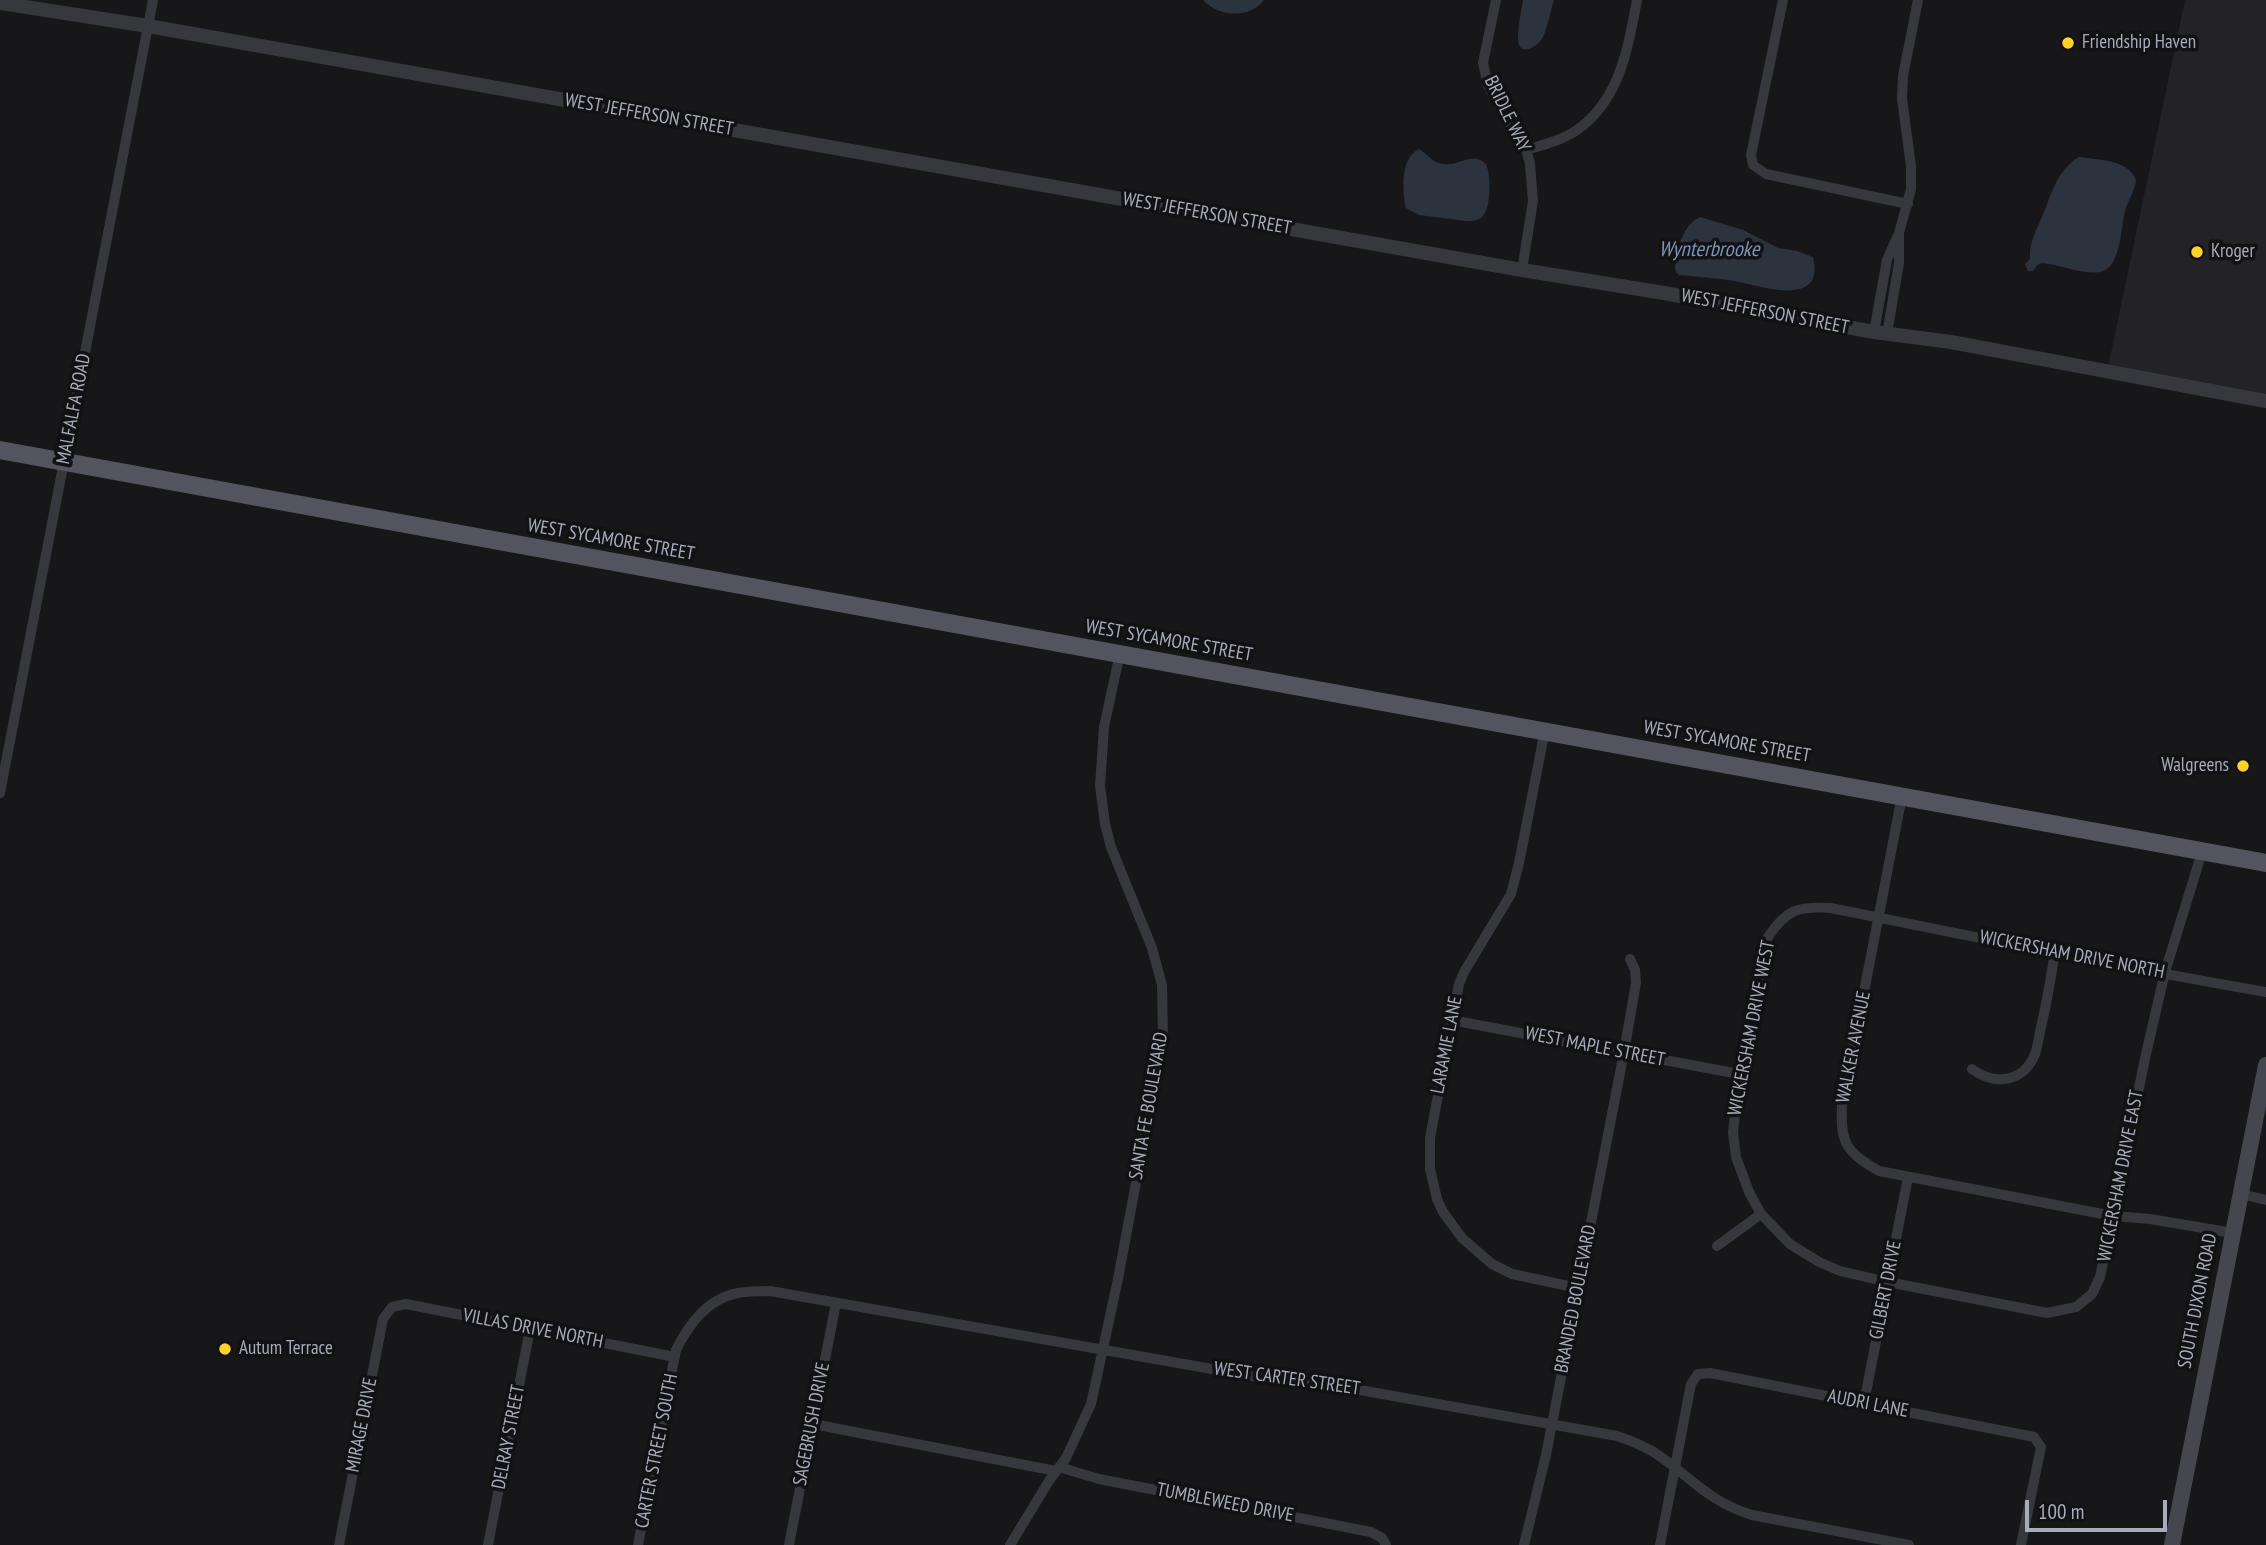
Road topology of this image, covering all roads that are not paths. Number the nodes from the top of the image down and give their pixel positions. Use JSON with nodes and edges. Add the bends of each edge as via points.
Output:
{"nodes":[{"id":1,"x":153,"y":0,"type":"edge"},
{"id":2,"x":1496,"y":0,"type":"edge"},
{"id":3,"x":1637,"y":0,"type":"edge"},
{"id":4,"x":1783,"y":0,"type":"edge"},
{"id":5,"x":1918,"y":0,"type":"edge"},
{"id":6,"x":0,"y":3,"type":"edge"},
{"id":7,"x":148,"y":26,"type":"junction"},
{"id":8,"x":1527,"y":150,"type":"junction"},
{"id":9,"x":1908,"y":204,"type":"junction"},
{"id":10,"x":1522,"y":270,"type":"junction"},
{"id":11,"x":1880,"y":333,"type":"junction"},
{"id":12,"x":2266,"y":401,"type":"edge"},
{"id":13,"x":0,"y":450,"type":"edge"},
{"id":14,"x":64,"y":462,"type":"junction"},
{"id":15,"x":1120,"y":653,"type":"junction"},
{"id":16,"x":1545,"y":730,"type":"junction"},
{"id":17,"x":0,"y":793,"type":"edge"},
{"id":18,"x":1902,"y":796,"type":"junction"},
{"id":19,"x":2202,"y":852,"type":"junction"},
{"id":20,"x":2266,"y":863,"type":"edge"},
{"id":21,"x":1879,"y":918,"type":"junction"},
{"id":22,"x":2056,"y":952,"type":"junction"},
{"id":23,"x":1630,"y":959,"type":"dead end"},
{"id":24,"x":2165,"y":972,"type":"junction"},
{"id":25,"x":2266,"y":992,"type":"edge"},
{"id":26,"x":1451,"y":1020,"type":"junction"},
{"id":27,"x":1624,"y":1052,"type":"junction"},
{"id":28,"x":2266,"y":1065,"type":"edge"},
{"id":29,"x":1972,"y":1069,"type":"dead end"},
{"id":30,"x":1739,"y":1074,"type":"junction"},
{"id":31,"x":1908,"y":1178,"type":"junction"},
{"id":32,"x":2240,"y":1194,"type":"junction"},
{"id":33,"x":2266,"y":1199,"type":"edge"},
{"id":34,"x":1761,"y":1214,"type":"junction"},
{"id":35,"x":2113,"y":1216,"type":"junction"},
{"id":36,"x":2232,"y":1233,"type":"junction"},
{"id":37,"x":1717,"y":1246,"type":"dead end"},
{"id":38,"x":1888,"y":1282,"type":"junction"},
{"id":39,"x":1578,"y":1288,"type":"junction"},
{"id":40,"x":836,"y":1303,"type":"junction"},
{"id":41,"x":392,"y":1307,"type":"joint"},
{"id":42,"x":530,"y":1329,"type":"junction"},
{"id":43,"x":1104,"y":1349,"type":"junction"},
{"id":44,"x":675,"y":1357,"type":"junction"},
{"id":45,"x":1864,"y":1403,"type":"junction"},
{"id":46,"x":813,"y":1424,"type":"junction"},
{"id":47,"x":1552,"y":1424,"type":"junction"},
{"id":48,"x":1675,"y":1468,"type":"junction"},
{"id":49,"x":1058,"y":1469,"type":"junction"},
{"id":50,"x":339,"y":1545,"type":"edge"},
{"id":51,"x":488,"y":1545,"type":"edge"},
{"id":52,"x":638,"y":1545,"type":"edge"},
{"id":53,"x":789,"y":1545,"type":"edge"},
{"id":54,"x":1010,"y":1545,"type":"edge"},
{"id":55,"x":1386,"y":1545,"type":"edge"},
{"id":56,"x":1524,"y":1545,"type":"edge"},
{"id":57,"x":1660,"y":1545,"type":"edge"},
{"id":58,"x":1909,"y":1545,"type":"edge"},
{"id":59,"x":2021,"y":1545,"type":"edge"},
{"id":60,"x":2172,"y":1545,"type":"edge"}],
"edges":[{"from":1,"to":7,"type":"street","name":"MALFALFA ROAD"},
{"from":2,"to":8,"type":"street","name":"BRIDLE WAY","via":[[1483,63],[1488,85]]},
{"from":3,"to":8,"type":"street","via":[[1619,78],[1599,110],[1577,131]]},
{"from":4,"to":9,"type":"street","via":[[1751,155],[1753,164],[1766,174]]},
{"from":5,"to":9,"type":"street","via":[[1903,76],[1911,166]]},
{"from":6,"to":7,"type":"street","name":"WEST JEFFERSON STREET"},
{"from":7,"to":10,"type":"street","name":"WEST JEFFERSON STREET"},
{"from":7,"to":14,"type":"street","name":"MALFALFA ROAD"},
{"from":8,"to":10,"type":"street","name":"BRIDLE WAY","via":[[1533,201]]},
{"from":9,"to":11,"type":"street"},
{"from":10,"to":11,"type":"street","name":"WEST JEFFERSON STREET"},
{"from":11,"to":12,"type":"street","name":"WEST JEFFERSON STREET"},
{"from":13,"to":14,"type":"main road","name":"WEST SYCAMORE STREET"},
{"from":14,"to":15,"type":"main road","name":"WEST SYCAMORE STREET"},
{"from":14,"to":17,"type":"street","name":"MALFALFA ROAD"},
{"from":15,"to":16,"type":"main road","name":"WEST SYCAMORE STREET"},
{"from":15,"to":43,"type":"street","name":"SANTA FE BOULEVARD","via":[[1104,727],[1100,786],[1111,847],[1162,985],[1163,1038]]},
{"from":16,"to":18,"type":"main road","name":"WEST SYCAMORE STREET"},
{"from":16,"to":26,"type":"street","name":"LARAMIE LANE","via":[[1511,894],[1464,972]]},
{"from":18,"to":19,"type":"main road","name":"WEST SYCAMORE STREET"},
{"from":18,"to":21,"type":"street","name":"WALKER AVENUE"},
{"from":19,"to":20,"type":"main road","name":"WEST SYCAMORE STREET"},
{"from":19,"to":24,"type":"street","name":"WICKERSHAM DRIVE EAST"},
{"from":21,"to":22,"type":"street","name":"WICKERSHAM DRIVE NORTH"},
{"from":21,"to":30,"type":"street","name":"WICKERSHAM DRIVE WEST","via":[[1806,907],[1778,923],[1768,937]]},
{"from":21,"to":31,"type":"street","name":"WALKER AVENUE","via":[[1841,1128],[1859,1160]]},
{"from":22,"to":24,"type":"street","name":"WICKERSHAM DRIVE NORTH"},
{"from":22,"to":29,"type":"street","via":[[2035,1055],[2025,1070],[2006,1080],[1992,1080]]},
{"from":23,"to":27,"type":"street","name":"BRANDED BOULEVARD","via":[[1636,983]]},
{"from":24,"to":25,"type":"street","name":"WICKERSHAM DRIVE NORTH"},
{"from":24,"to":35,"type":"street","name":"WICKERSHAM DRIVE EAST"},
{"from":26,"to":27,"type":"street","name":"WEST MAPLE STREET"},
{"from":26,"to":39,"type":"street","name":"LARAMIE LANE","via":[[1430,1138],[1430,1169],[1443,1212],[1462,1238],[1492,1264]]},
{"from":27,"to":30,"type":"street","name":"WEST MAPLE STREET"},
{"from":27,"to":39,"type":"street","name":"BRANDED BOULEVARD"},
{"from":28,"to":32,"type":"main road","name":"SOUTH DIXON ROAD"},
{"from":30,"to":34,"type":"street","name":"WICKERSHAM DRIVE WEST","via":[[1733,1124],[1736,1157]]},
{"from":31,"to":35,"type":"street","name":"WALKER AVENUE"},
{"from":31,"to":38,"type":"street","name":"GILBERT DRIVE"},
{"from":32,"to":33,"type":"street"},
{"from":32,"to":36,"type":"main road","name":"SOUTH DIXON ROAD"},
{"from":34,"to":37,"type":"street"},
{"from":34,"to":38,"type":"street","name":"WICKERSHAM DRIVE WEST","via":[[1790,1244],[1819,1262]]},
{"from":35,"to":36,"type":"street","name":"WALKER AVENUE"},
{"from":35,"to":38,"type":"street","name":"WICKERSHAM DRIVE EAST","via":[[2100,1277],[2092,1294],[2076,1307],[2047,1313]]},
{"from":36,"to":60,"type":"main road","name":"SOUTH DIXON ROAD"},
{"from":38,"to":45,"type":"street","name":"GILBERT DRIVE"},
{"from":39,"to":47,"type":"street","name":"BRANDED BOULEVARD"},
{"from":40,"to":43,"type":"street","name":"WEST CARTER STREET"},
{"from":40,"to":44,"type":"street","name":"WEST CARTER STREET","via":[[771,1291],[737,1293],[703,1310],[686,1329]]},
{"from":40,"to":46,"type":"street","name":"SAGEBRUSH DRIVE"},
{"from":41,"to":42,"type":"street","name":"VILLAS DRIVE NORTH","via":[[406,1304]]},
{"from":41,"to":50,"type":"street","name":"MIRAGE DRIVE","via":[[383,1319]]},
{"from":42,"to":44,"type":"street","name":"VILLAS DRIVE NORTH"},
{"from":42,"to":51,"type":"street","name":"DELRAY STREET"},
{"from":43,"to":47,"type":"street","name":"WEST CARTER STREET"},
{"from":43,"to":49,"type":"street","name":"SANTA FE BOULEVARD","via":[[1086,1420]]},
{"from":44,"to":52,"type":"street","name":"CARTER STREET SOUTH"},
{"from":45,"to":48,"type":"street","name":"AUDRI LANE","via":[[1710,1373],[1696,1376]]},
{"from":45,"to":59,"type":"street","name":"AUDRI LANE","via":[[2028,1435],[2039,1442]]},
{"from":46,"to":49,"type":"street","name":"TUMBLEWEED DRIVE"},
{"from":46,"to":53,"type":"street","name":"SAGEBRUSH DRIVE"},
{"from":47,"to":48,"type":"street","name":"WEST CARTER STREET","via":[[1617,1436]]},
{"from":47,"to":56,"type":"street","name":"BRANDED BOULEVARD"},
{"from":48,"to":57,"type":"street"},
{"from":48,"to":58,"type":"street","name":"WEST CARTER STREET","via":[[1705,1494],[1735,1510]]},
{"from":49,"to":54,"type":"street","name":"SANTA FE BOULEVARD"},
{"from":49,"to":55,"type":"street","name":"TUMBLEWEED DRIVE","via":[[1371,1532]]}]}
